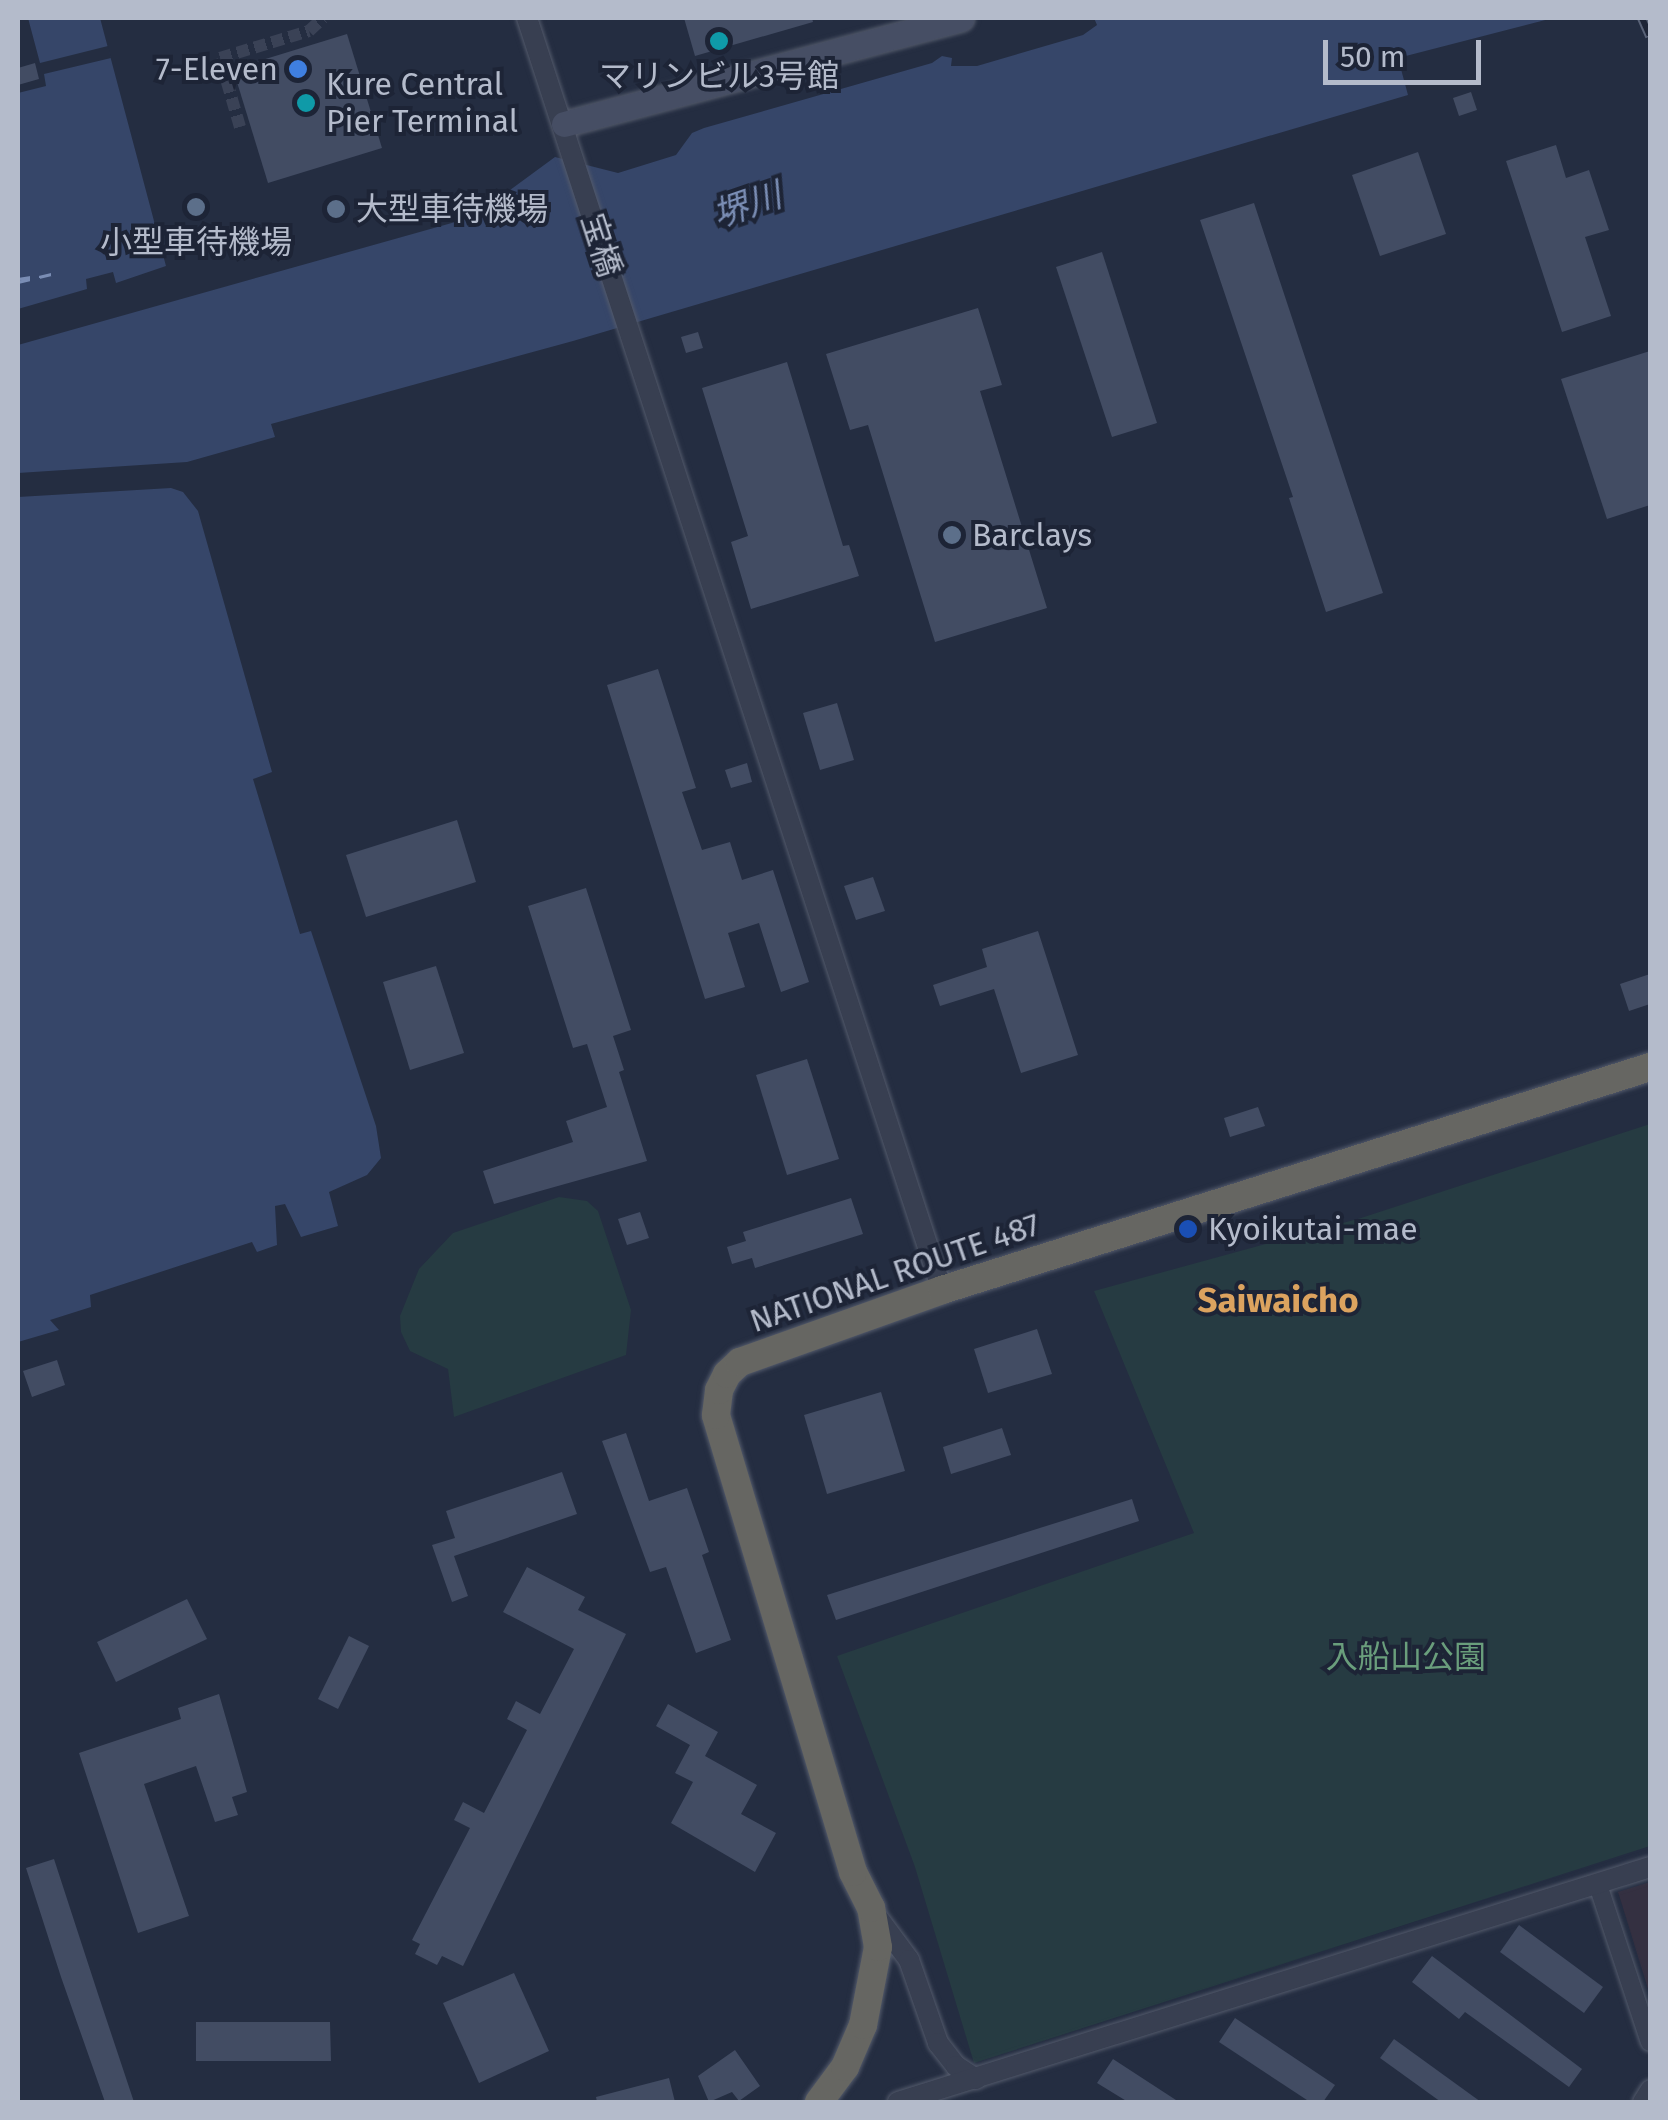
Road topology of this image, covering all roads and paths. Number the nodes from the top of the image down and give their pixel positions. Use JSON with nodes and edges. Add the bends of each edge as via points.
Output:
{"nodes":[{"id":1,"x":527,"y":18,"type":"edge"},
{"id":2,"x":961,"y":18,"type":"edge"},
{"id":3,"x":564,"y":124,"type":"junction"},
{"id":4,"x":1650,"y":1067,"type":"edge"},
{"id":5,"x":942,"y":1290,"type":"junction"},
{"id":6,"x":1650,"y":1867,"type":"edge"},
{"id":7,"x":1598,"y":1884,"type":"junction"},
{"id":8,"x":871,"y":1908,"type":"junction"},
{"id":9,"x":1650,"y":2042,"type":"edge"},
{"id":10,"x":976,"y":2079,"type":"junction"},
{"id":11,"x":1650,"y":2089,"type":"edge"},
{"id":12,"x":819,"y":2102,"type":"edge"},
{"id":13,"x":898,"y":2102,"type":"edge"},
{"id":14,"x":1642,"y":2102,"type":"edge"}],
"edges":[{"from":1,"to":3,"type":"street","name":"宝橋"},
{"from":2,"to":3,"type":"main road"},
{"from":3,"to":5,"type":"street","name":"宝橋"},
{"from":4,"to":5,"type":"highway","name":"NATIONAL ROUTE 487"},
{"from":5,"to":8,"type":"highway","name":"NATIONAL ROUTE 487","via":[[740,1362],[719,1390],[716,1415],[853,1872]]},
{"from":6,"to":7,"type":"street"},
{"from":7,"to":9,"type":"street"},
{"from":7,"to":10,"type":"street"},
{"from":8,"to":10,"type":"street","via":[[909,1960],[938,2043]]},
{"from":8,"to":12,"type":"highway","name":"NATIONAL ROUTE 487","via":[[878,1947],[863,2025],[846,2067]]},
{"from":10,"to":13,"type":"street"},
{"from":11,"to":14,"type":"street"}]}
